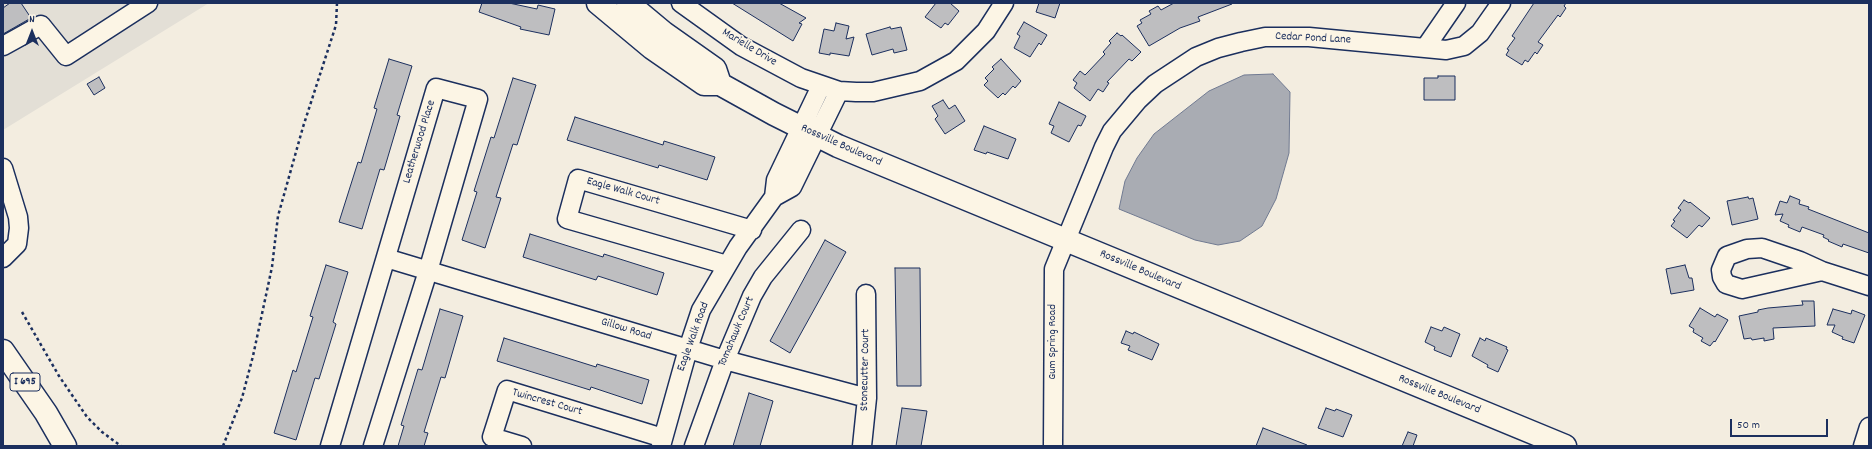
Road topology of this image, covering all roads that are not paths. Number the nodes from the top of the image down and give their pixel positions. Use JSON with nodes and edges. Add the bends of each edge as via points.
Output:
{"nodes":[{"id":1,"x":148,"y":3,"type":"edge"},
{"id":2,"x":598,"y":3,"type":"edge"},
{"id":3,"x":628,"y":3,"type":"edge"},
{"id":4,"x":681,"y":3,"type":"edge"},
{"id":5,"x":1004,"y":3,"type":"edge"},
{"id":6,"x":1456,"y":3,"type":"edge"},
{"id":7,"x":1502,"y":3,"type":"edge"},
{"id":8,"x":3,"y":46,"type":"edge"},
{"id":9,"x":1425,"y":48,"type":"junction"},
{"id":10,"x":720,"y":84,"type":"junction"},
{"id":11,"x":822,"y":86,"type":"junction"},
{"id":12,"x":839,"y":92,"type":"junction"},
{"id":13,"x":809,"y":133,"type":"junction"},
{"id":14,"x":3,"y":168,"type":"edge"},
{"id":15,"x":752,"y":230,"type":"junction"},
{"id":16,"x":801,"y":230,"type":"dead end"},
{"id":17,"x":1064,"y":240,"type":"junction"},
{"id":18,"x":3,"y":258,"type":"edge"},
{"id":19,"x":386,"y":258,"type":"junction"},
{"id":20,"x":726,"y":265,"type":"junction"},
{"id":21,"x":428,"y":271,"type":"junction"},
{"id":22,"x":1822,"y":271,"type":"junction"},
{"id":23,"x":1869,"y":286,"type":"edge"},
{"id":24,"x":866,"y":294,"type":"dead end"},
{"id":25,"x":688,"y":349,"type":"junction"},
{"id":26,"x":3,"y":351,"type":"edge"},
{"id":27,"x":725,"y":360,"type":"junction"},
{"id":28,"x":867,"y":398,"type":"junction"},
{"id":29,"x":46,"y":412,"type":"junction"},
{"id":30,"x":1869,"y":427,"type":"edge"},
{"id":31,"x":662,"y":442,"type":"edge"},
{"id":32,"x":66,"y":446,"type":"edge"},
{"id":33,"x":77,"y":446,"type":"edge"},
{"id":34,"x":330,"y":446,"type":"edge"},
{"id":35,"x":373,"y":446,"type":"edge"},
{"id":36,"x":522,"y":446,"type":"edge"},
{"id":37,"x":694,"y":446,"type":"edge"},
{"id":38,"x":862,"y":446,"type":"edge"},
{"id":39,"x":1053,"y":446,"type":"edge"},
{"id":40,"x":1565,"y":446,"type":"edge"},
{"id":41,"x":1863,"y":446,"type":"edge"}],
"edges":[{"from":1,"to":8,"type":"street","via":[[66,56],[41,25]]},
{"from":2,"to":10,"type":"main road","name":"Rossville Boulevard","via":[[652,48],[704,84]]},
{"from":3,"to":10,"type":"main road","via":[[664,33],[715,69]]},
{"from":4,"to":11,"type":"street","name":"Marielle Drive","via":[[741,46],[801,78]]},
{"from":5,"to":12,"type":"street","name":"Marielle Drive","via":[[986,31],[956,60],[920,81],[873,92]]},
{"from":6,"to":9,"type":"street"},
{"from":7,"to":9,"type":"street","name":"Cedar Pond Lane","via":[[1480,33],[1464,46],[1446,50]]},
{"from":9,"to":17,"type":"street","name":"Cedar Pond Lane","via":[[1287,36],[1241,42],[1218,48],[1196,58],[1155,84],[1112,131]]},
{"from":10,"to":13,"type":"main road","name":"Rossville Boulevard"},
{"from":11,"to":12,"type":"street","name":"Marielle Drive"},
{"from":11,"to":13,"type":"street"},
{"from":12,"to":13,"type":"street"},
{"from":13,"to":15,"type":"street","name":"Eagle Walk Road","via":[[776,180],[774,198]]},
{"from":13,"to":17,"type":"main road","name":"Rossville Boulevard"},
{"from":14,"to":18,"type":"street","via":[[19,228],[17,244]]},
{"from":15,"to":20,"type":"street","name":"Eagle Walk Road"},
{"from":15,"to":20,"type":"street","name":"Eagle Walk Court","via":[[578,179],[567,219]]},
{"from":16,"to":27,"type":"street","name":"Tomahawk Court","via":[[763,277],[752,296]]},
{"from":17,"to":39,"type":"street","name":"Gum Spring Road","via":[[1054,269]]},
{"from":17,"to":40,"type":"main road","name":"Rossville Boulevard"},
{"from":19,"to":21,"type":"street","name":"Gillow Road"},
{"from":19,"to":21,"type":"street","name":"Leatherwood Place","via":[[436,88],[478,99]]},
{"from":19,"to":34,"type":"street","name":"Leatherwood Place"},
{"from":20,"to":25,"type":"street","name":"Eagle Walk Road","via":[[701,310]]},
{"from":21,"to":25,"type":"street","name":"Gillow Road"},
{"from":21,"to":35,"type":"street","name":"Leatherwood Place"},
{"from":22,"to":22,"type":"street","via":[[1762,248],[1747,249],[1727,256],[1721,270],[1726,284],[1742,289]]},
{"from":22,"to":23,"type":"street"},
{"from":24,"to":28,"type":"street","name":"Stonecutter Court"},
{"from":25,"to":27,"type":"street","name":"Gillow Road"},
{"from":25,"to":31,"type":"street","name":"Eagle Walk Road"},
{"from":26,"to":29,"type":"main road","number":"I 695"},
{"from":27,"to":28,"type":"street","name":"Gillow Road"},
{"from":27,"to":37,"type":"street","name":"Tomahawk Court"},
{"from":28,"to":38,"type":"street","name":"Stonecutter Court"},
{"from":29,"to":32,"type":"main road","number":"I 695"},
{"from":29,"to":33,"type":"main road"},
{"from":30,"to":41,"type":"street"},
{"from":31,"to":36,"type":"street","name":"Twincrest Court","via":[[507,390],[492,437]]}]}
